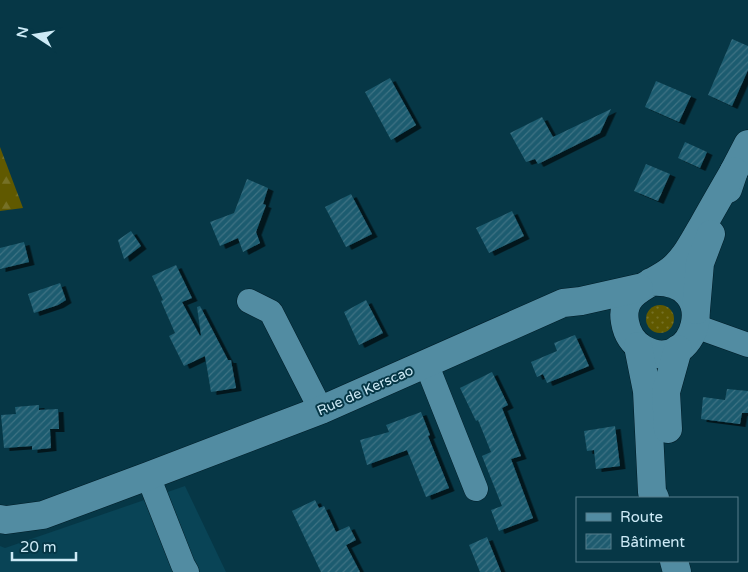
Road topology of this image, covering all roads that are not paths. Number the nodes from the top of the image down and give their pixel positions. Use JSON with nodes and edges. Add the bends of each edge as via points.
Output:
{"nodes":[{"id":1,"x":748,"y":144,"type":"edge"},
{"id":2,"x":734,"y":171,"type":"junction"},
{"id":3,"x":645,"y":285,"type":"junction"},
{"id":4,"x":249,"y":301,"type":"dead end"},
{"id":5,"x":581,"y":301,"type":"junction"},
{"id":6,"x":696,"y":318,"type":"junction"},
{"id":7,"x":632,"y":339,"type":"junction"},
{"id":8,"x":748,"y":345,"type":"edge"},
{"id":9,"x":678,"y":349,"type":"junction"},
{"id":10,"x":426,"y":363,"type":"junction"},
{"id":11,"x":320,"y":410,"type":"junction"},
{"id":12,"x":148,"y":476,"type":"junction"},
{"id":13,"x":476,"y":488,"type":"dead end"},
{"id":14,"x":654,"y":497,"type":"edge"},
{"id":15,"x":672,"y":497,"type":"edge"},
{"id":16,"x":0,"y":519,"type":"edge"},
{"id":17,"x":187,"y":572,"type":"edge"}],
"edges":[{"from":1,"to":2,"type":"street"},
{"from":2,"to":3,"type":"street","via":[[684,258],[671,271]]},
{"from":2,"to":6,"type":"street","via":[[700,264]]},
{"from":3,"to":5,"type":"street","name":"Rue de Kerscao"},
{"from":3,"to":6,"type":"street","via":[[663,281],[684,290],[692,299]]},
{"from":3,"to":7,"type":"street","via":[[630,297],[625,308],[624,320]]},
{"from":4,"to":11,"type":"street","via":[[271,312]]},
{"from":5,"to":7,"type":"street","via":[[607,316]]},
{"from":5,"to":10,"type":"street","name":"Rue de Kerscao","via":[[563,303]]},
{"from":6,"to":8,"type":"street"},
{"from":6,"to":9,"type":"street","via":[[692,336]]},
{"from":7,"to":9,"type":"street","via":[[647,351],[657,354]]},
{"from":7,"to":14,"type":"street","via":[[647,391]]},
{"from":9,"to":15,"type":"street","via":[[666,392]]},
{"from":10,"to":11,"type":"street","name":"Rue de Kerscao"},
{"from":10,"to":13,"type":"street"},
{"from":11,"to":12,"type":"street","name":"Rue de Kerscao"},
{"from":12,"to":16,"type":"street","name":"Rue de Kerscao","via":[[43,515]]},
{"from":12,"to":17,"type":"street"}]}
